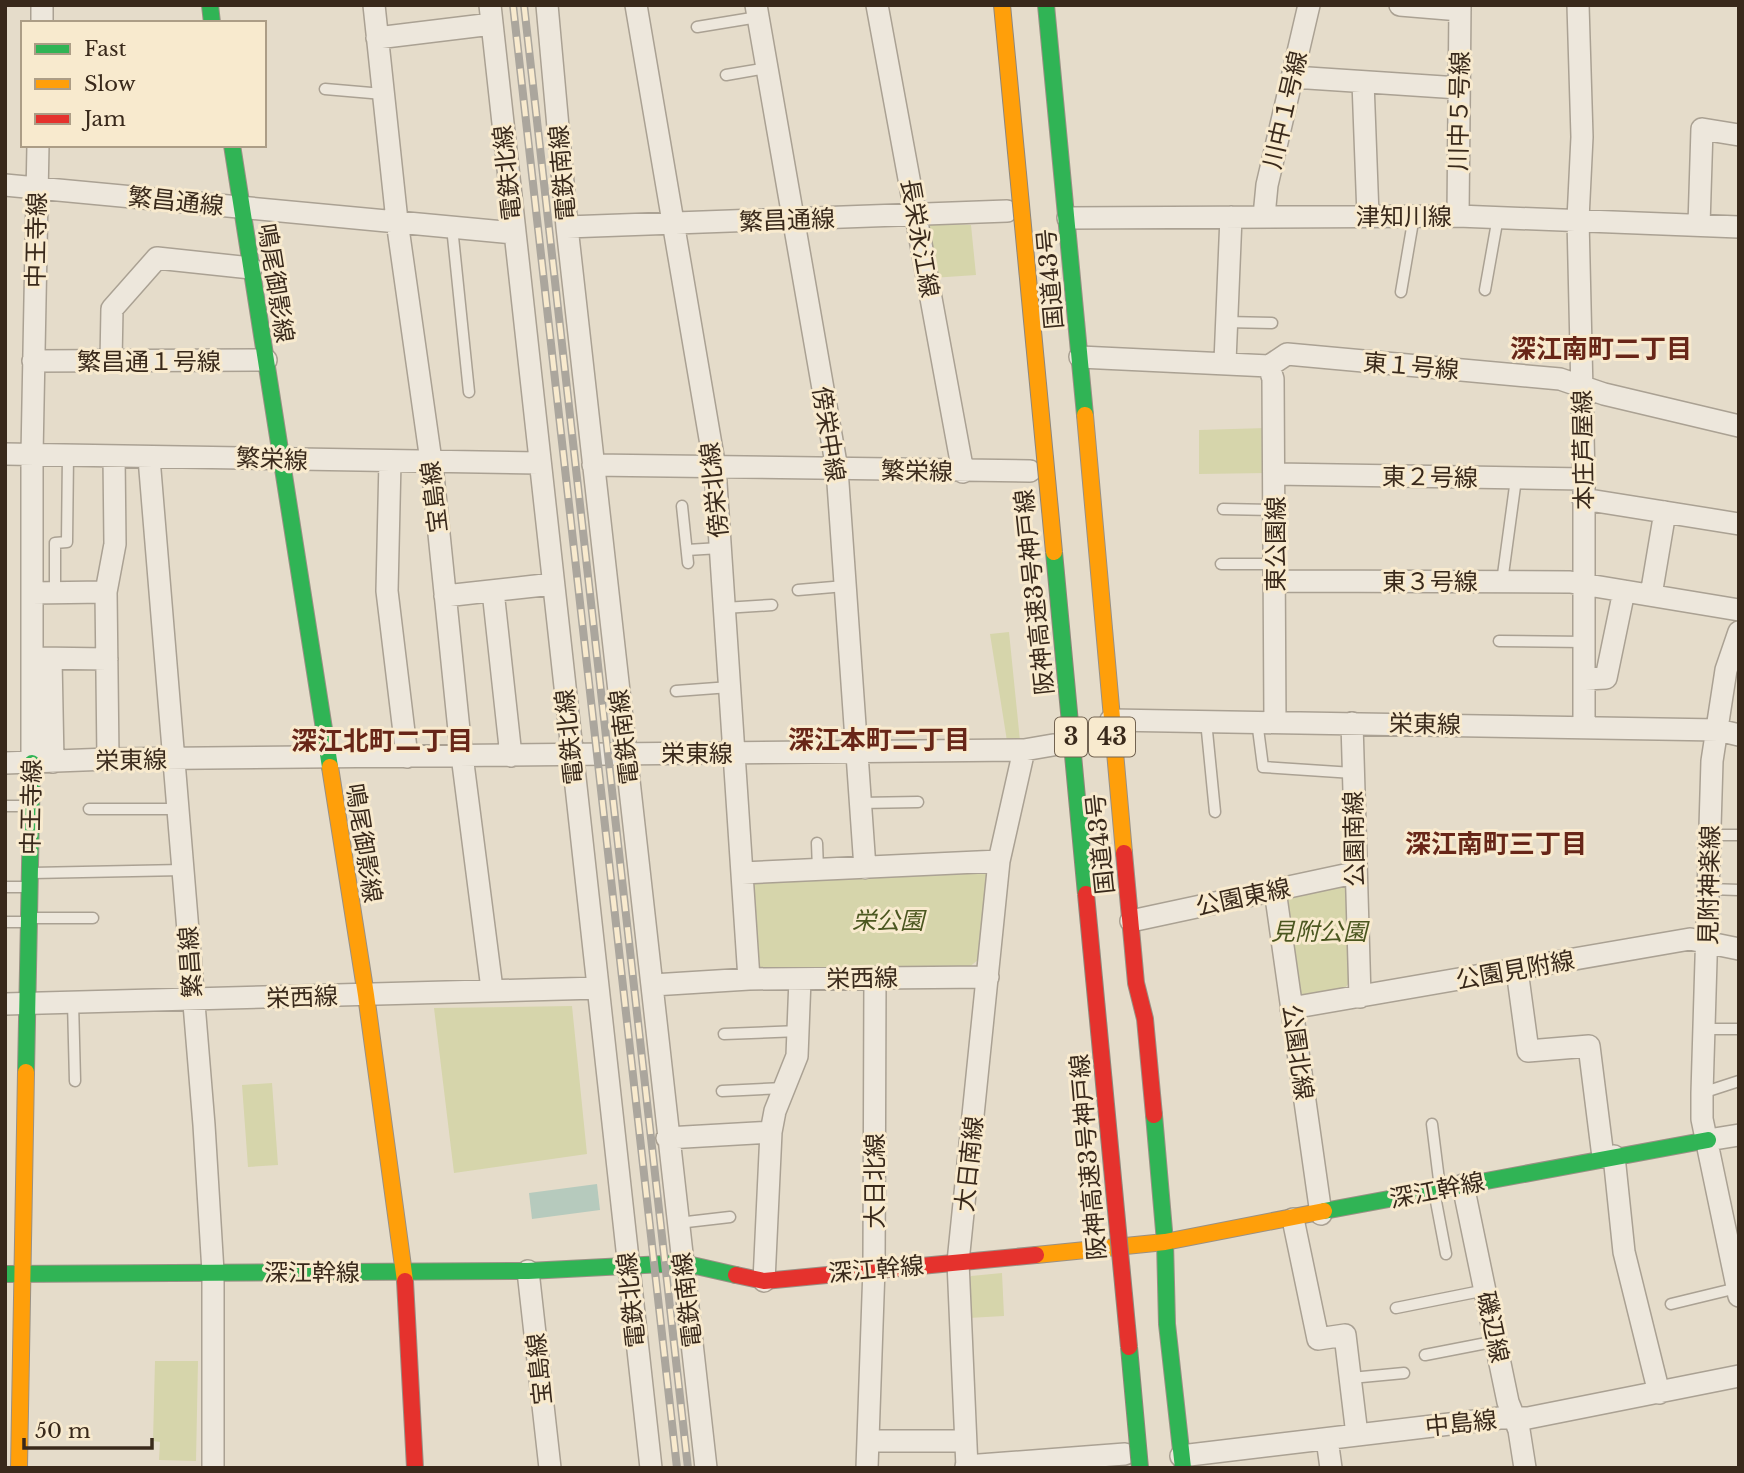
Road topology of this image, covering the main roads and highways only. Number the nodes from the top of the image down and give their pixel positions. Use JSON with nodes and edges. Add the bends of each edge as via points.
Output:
{"nodes":[{"id":1,"x":987,"y":5,"type":"edge"},
{"id":2,"x":1002,"y":5,"type":"edge"},
{"id":3,"x":1046,"y":5,"type":"edge"},
{"id":4,"x":232,"y":147,"type":"edge"},
{"id":5,"x":1037,"y":553,"type":"dead end"},
{"id":6,"x":43,"y":763,"type":"road end"},
{"id":7,"x":1066,"y":865,"type":"dead end"},
{"id":8,"x":16,"y":1004,"type":"edge"},
{"id":9,"x":1708,"y":1140,"type":"road end"},
{"id":10,"x":1141,"y":1222,"type":"dead end"},
{"id":11,"x":1165,"y":1242,"type":"junction"},
{"id":12,"x":1103,"y":1248,"type":"junction"},
{"id":13,"x":1144,"y":1263,"type":"dead end"},
{"id":14,"x":405,"y":1272,"type":"junction"},
{"id":15,"x":13,"y":1274,"type":"edge"},
{"id":16,"x":1150,"y":1317,"type":"dead end"},
{"id":17,"x":1152,"y":1345,"type":"dead end"},
{"id":18,"x":12,"y":1429,"type":"edge"},
{"id":19,"x":1182,"y":1462,"type":"edge"},
{"id":20,"x":1131,"y":1463,"type":"edge"},
{"id":21,"x":19,"y":1468,"type":"edge"},
{"id":22,"x":415,"y":1468,"type":"edge"}],
"edges":[{"from":1,"to":5,"type":"main road","name":"国道43号"},
{"from":2,"to":20,"type":"main road","name":"阪神高速3号神戸線","number":"3","bridge":true},
{"from":3,"to":11,"type":"main road","name":"国道43号","number":"43","via":[[1136,983],[1145,1019]]},
{"from":4,"to":14,"type":"main road","name":"鳴尾御影線"},
{"from":6,"to":8,"type":"main road","name":"中王寺線","via":[[31,806],[28,920]]},
{"from":7,"to":12,"type":"main road","name":"国道43号"},
{"from":8,"to":15,"type":"main road","name":"中王寺線"},
{"from":9,"to":11,"type":"main road","name":"深江幹線"},
{"from":10,"to":13,"type":"main road","name":"阪神高速3号神戸線"},
{"from":11,"to":12,"type":"main road","name":"深江幹線"},
{"from":11,"to":19,"type":"main road","name":"国道43号","number":"43","via":[[1167,1324]]},
{"from":12,"to":14,"type":"main road","name":"深江幹線","via":[[764,1281],[683,1263]]},
{"from":12,"to":20,"type":"main road","name":"国道43号"},
{"from":14,"to":15,"type":"main road","name":"深江幹線"},
{"from":14,"to":22,"type":"main road","name":"鳴尾御影線"},
{"from":15,"to":18,"type":"main road","name":"中王寺線"},
{"from":16,"to":17,"type":"main road"},
{"from":18,"to":21,"type":"main road","name":"中王寺線"}]}
